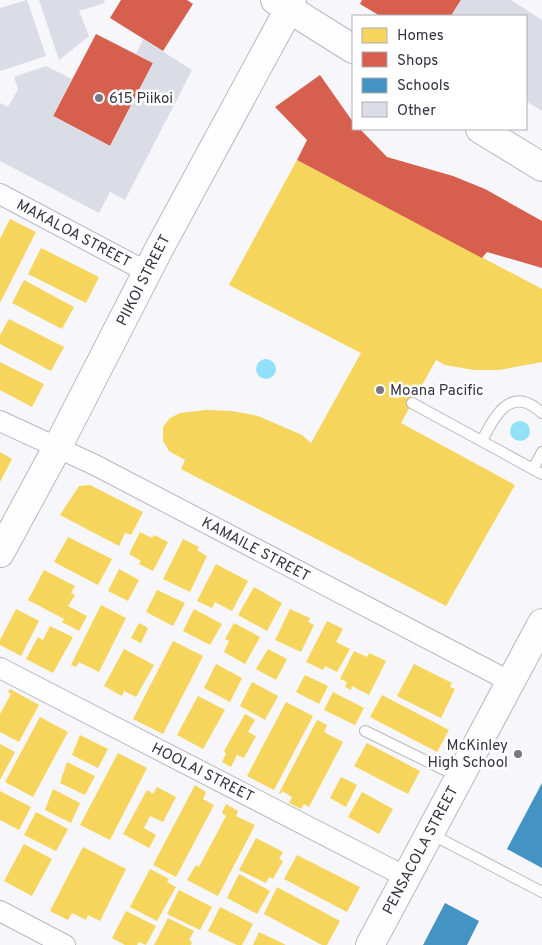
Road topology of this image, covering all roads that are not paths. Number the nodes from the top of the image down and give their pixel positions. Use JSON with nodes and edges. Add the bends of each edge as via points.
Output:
{"nodes":[{"id":1,"x":289,"y":2,"type":"edge"},
{"id":2,"x":352,"y":48,"type":"edge"},
{"id":3,"x":482,"y":130,"type":"edge"},
{"id":4,"x":542,"y":167,"type":"edge"},
{"id":5,"x":0,"y":194,"type":"edge"},
{"id":6,"x":147,"y":272,"type":"junction"},
{"id":7,"x":412,"y":403,"type":"dead end"},
{"id":8,"x":542,"y":412,"type":"edge"},
{"id":9,"x":0,"y":421,"type":"edge"},
{"id":10,"x":482,"y":441,"type":"junction"},
{"id":11,"x":57,"y":448,"type":"junction"},
{"id":12,"x":542,"y":452,"type":"edge"},
{"id":13,"x":538,"y":471,"type":"edge"},
{"id":14,"x":0,"y":553,"type":"edge"},
{"id":15,"x":542,"y":623,"type":"edge"},
{"id":16,"x":0,"y":668,"type":"edge"},
{"id":17,"x":511,"y":682,"type":"junction"},
{"id":18,"x":365,"y":731,"type":"dead end"},
{"id":19,"x":460,"y":777,"type":"junction"},
{"id":20,"x":430,"y":833,"type":"junction"},
{"id":21,"x":406,"y":877,"type":"junction"},
{"id":22,"x":542,"y":892,"type":"edge"},
{"id":23,"x":0,"y":911,"type":"edge"},
{"id":24,"x":65,"y":945,"type":"edge"},
{"id":25,"x":370,"y":945,"type":"edge"}],
"edges":[{"from":1,"to":2,"type":"main road"},
{"from":1,"to":6,"type":"main road","name":"PIIKOI STREET"},
{"from":3,"to":4,"type":"main road"},
{"from":5,"to":6,"type":"street","name":"MAKALOA STREET"},
{"from":6,"to":11,"type":"main road","name":"PIIKOI STREET"},
{"from":7,"to":10,"type":"lane"},
{"from":8,"to":10,"type":"lane","via":[[528,403],[508,404],[494,416]]},
{"from":9,"to":11,"type":"street","name":"KAMAILE STREET"},
{"from":10,"to":13,"type":"lane"},
{"from":11,"to":14,"type":"main road","name":"PIIKOI STREET"},
{"from":11,"to":17,"type":"street","name":"KAMAILE STREET"},
{"from":12,"to":13,"type":"lane"},
{"from":15,"to":17,"type":"main road","name":"PENSACOLA STREET"},
{"from":16,"to":21,"type":"street","name":"HOOLAI STREET"},
{"from":17,"to":19,"type":"main road","name":"PENSACOLA STREET"},
{"from":18,"to":19,"type":"lane"},
{"from":19,"to":20,"type":"main road","name":"PENSACOLA STREET"},
{"from":20,"to":21,"type":"main road","name":"PENSACOLA STREET"},
{"from":20,"to":22,"type":"lane"},
{"from":21,"to":25,"type":"main road","name":"PENSACOLA STREET"},
{"from":23,"to":24,"type":"street"}]}
